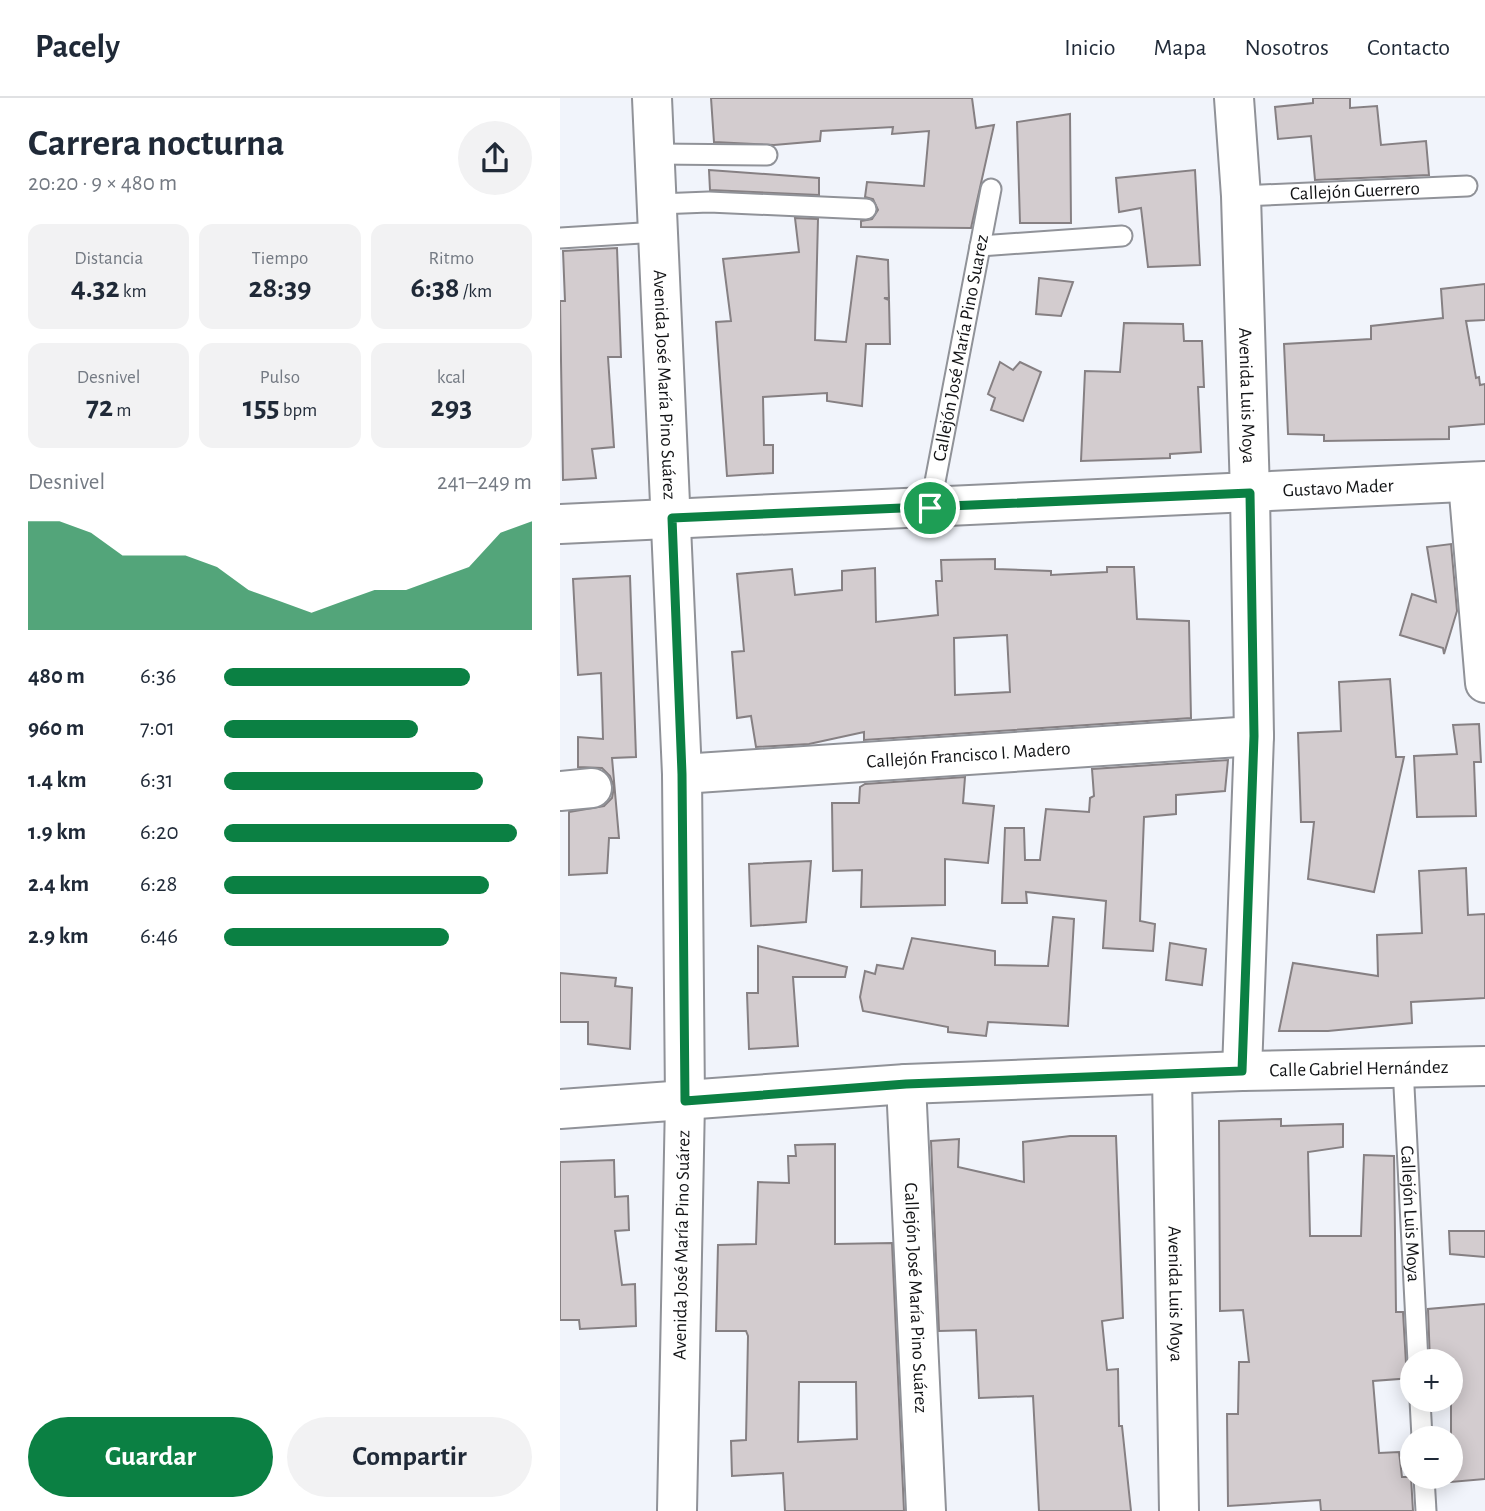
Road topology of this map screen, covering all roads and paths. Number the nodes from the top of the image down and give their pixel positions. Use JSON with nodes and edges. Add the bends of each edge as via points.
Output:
{"nodes":[{"id":1,"x":652,"y":98,"type":"edge"},
{"id":2,"x":1234,"y":98,"type":"edge"},
{"id":3,"x":655,"y":155,"type":"junction"},
{"id":4,"x":767,"y":155,"type":"dead end"},
{"id":5,"x":1467,"y":186,"type":"dead end"},
{"id":6,"x":990,"y":189,"type":"dead end"},
{"id":7,"x":1241,"y":196,"type":"junction"},
{"id":8,"x":866,"y":209,"type":"dead end"},
{"id":9,"x":658,"y":218,"type":"junction"},
{"id":10,"x":1122,"y":236,"type":"dead end"},
{"id":11,"x":560,"y":238,"type":"edge"},
{"id":12,"x":980,"y":246,"type":"junction"},
{"id":13,"x":1477,"y":481,"type":"edge"},
{"id":14,"x":1250,"y":493,"type":"junction"},
{"id":15,"x":930,"y":508,"type":"junction"},
{"id":16,"x":672,"y":518,"type":"junction"},
{"id":17,"x":560,"y":524,"type":"edge"},
{"id":18,"x":1485,"y":683,"type":"edge"},
{"id":19,"x":1254,"y":736,"type":"junction"},
{"id":20,"x":682,"y":774,"type":"junction"},
{"id":21,"x":1485,"y":1066,"type":"edge"},
{"id":22,"x":1403,"y":1067,"type":"junction"},
{"id":23,"x":1242,"y":1071,"type":"junction"},
{"id":24,"x":1172,"y":1075,"type":"junction"},
{"id":25,"x":906,"y":1084,"type":"junction"},
{"id":26,"x":685,"y":1101,"type":"junction"},
{"id":27,"x":560,"y":1109,"type":"edge"},
{"id":28,"x":1417,"y":1349,"type":"edge"},
{"id":29,"x":1425,"y":1489,"type":"edge"},
{"id":30,"x":677,"y":1511,"type":"edge"},
{"id":31,"x":926,"y":1511,"type":"edge"},
{"id":32,"x":1179,"y":1511,"type":"edge"},
{"id":33,"x":1426,"y":1511,"type":"edge"}],
"edges":[{"from":1,"to":3,"type":"street","name":"Avenida José María Pino Suárez"},
{"from":2,"to":7,"type":"street","name":"Avenida Luis Moya"},
{"from":3,"to":4,"type":"lane"},
{"from":3,"to":9,"type":"street","name":"Avenida José María Pino Suárez"},
{"from":5,"to":7,"type":"lane","name":"Callejón Guerrero"},
{"from":6,"to":12,"type":"lane","name":"Callejón José María Pino Suarez"},
{"from":7,"to":14,"type":"street","name":"Avenida Luis Moya"},
{"from":8,"to":9,"type":"lane","via":[[709,202]]},
{"from":9,"to":11,"type":"lane"},
{"from":9,"to":16,"type":"street","name":"Avenida José María Pino Suárez"},
{"from":10,"to":12,"type":"lane"},
{"from":12,"to":15,"type":"lane","name":"Callejón José María Pino Suarez"},
{"from":13,"to":14,"type":"street","name":"Gustavo Mader"},
{"from":13,"to":18,"type":"street"},
{"from":14,"to":15,"type":"street","name":"Gustavo Mader"},
{"from":14,"to":19,"type":"street","name":"Avenida Luis Moya"},
{"from":15,"to":16,"type":"street","name":"Gustavo Mader"},
{"from":16,"to":17,"type":"street","name":"Gustavo Mader"},
{"from":16,"to":20,"type":"street","name":"Avenida José María Pino Suárez"},
{"from":19,"to":20,"type":"street","name":"Callejón Francisco I. Madero"},
{"from":19,"to":23,"type":"street","name":"Avenida Luis Moya"},
{"from":20,"to":26,"type":"street","name":"Avenida José María Pino Suárez"},
{"from":21,"to":22,"type":"street","name":"Calle Gabriel Hernández"},
{"from":22,"to":23,"type":"street","name":"Calle Gabriel Hernández"},
{"from":22,"to":28,"type":"lane","name":"Callejón Luis Moya"},
{"from":23,"to":24,"type":"street","name":"Calle Gabriel Hernández"},
{"from":24,"to":25,"type":"street","name":"Calle Gabriel Hernández"},
{"from":24,"to":32,"type":"street","name":"Avenida Luis Moya"},
{"from":25,"to":26,"type":"street","name":"Calle Gabriel Hernández"},
{"from":25,"to":31,"type":"street","name":"Callejón José María Pino Suárez"},
{"from":26,"to":27,"type":"street","name":"Calle Gabriel Hernández"},
{"from":26,"to":30,"type":"street","name":"Avenida José María Pino Suárez"},
{"from":29,"to":33,"type":"lane"}]}
